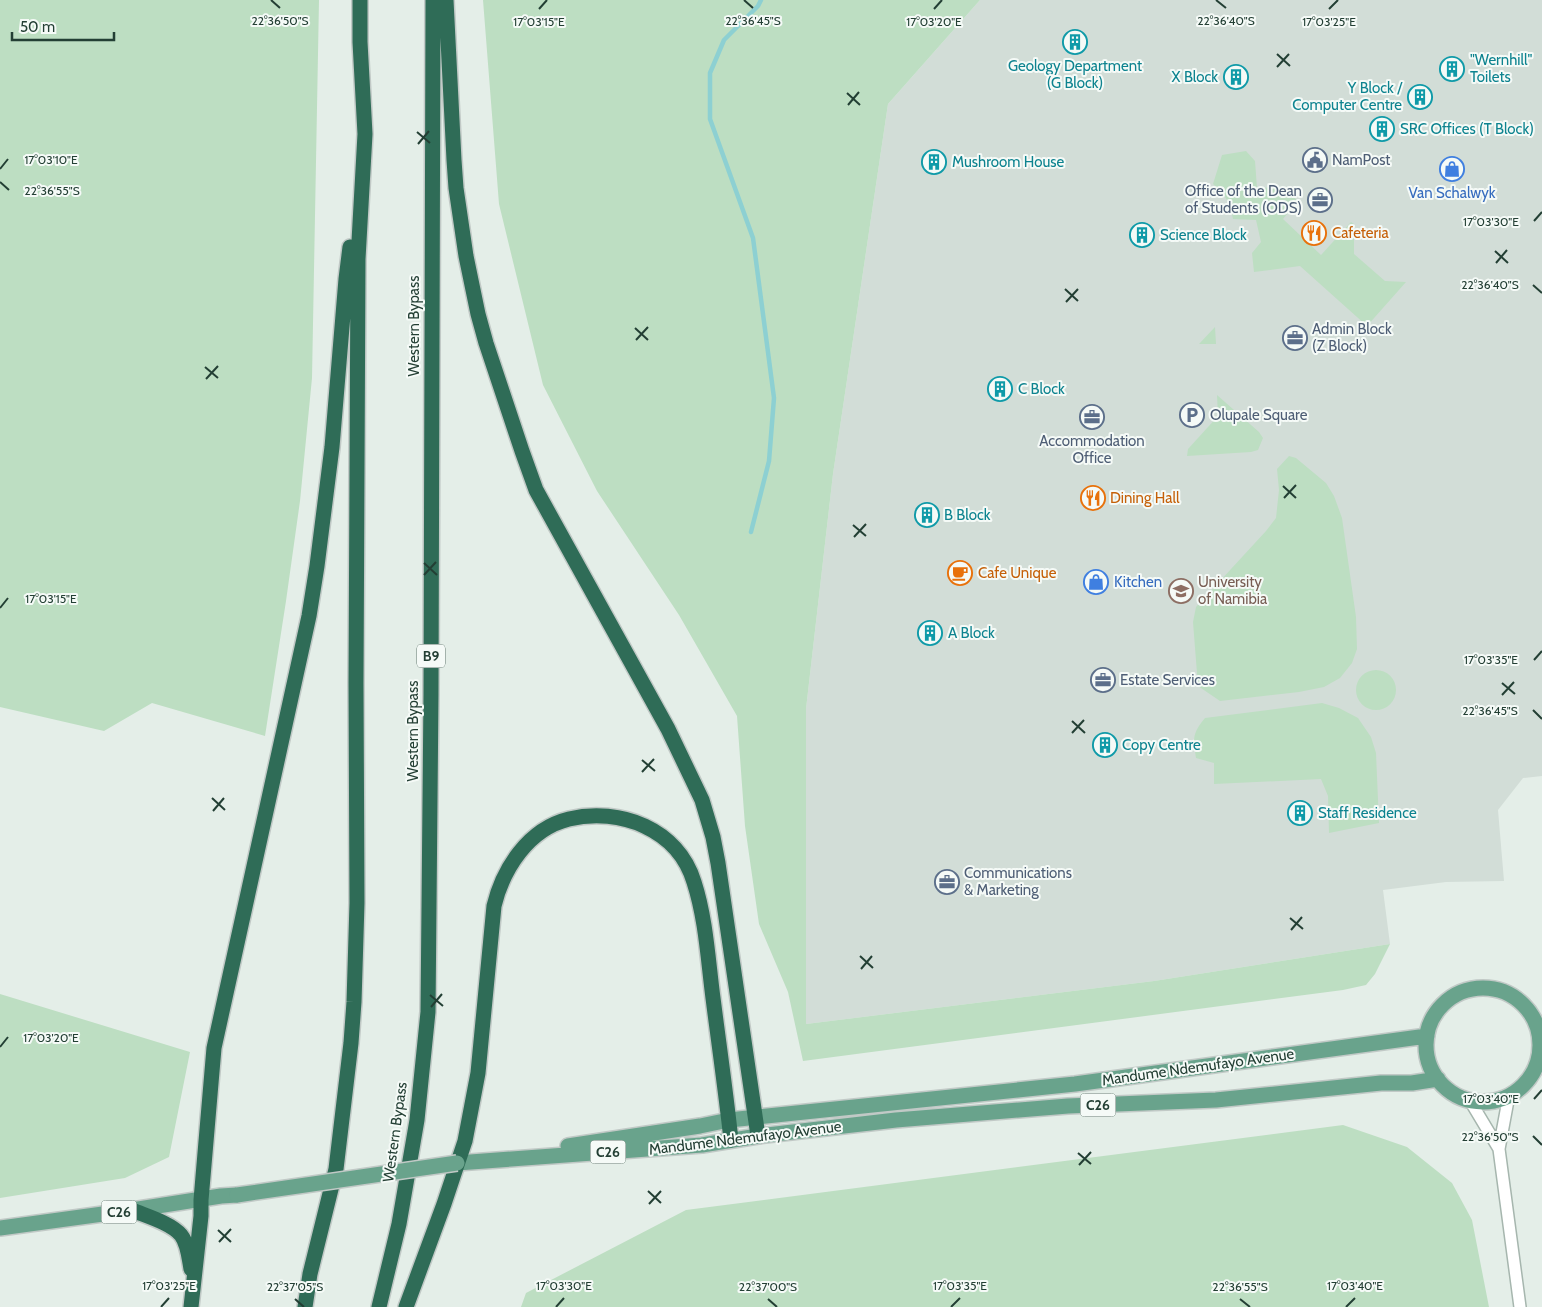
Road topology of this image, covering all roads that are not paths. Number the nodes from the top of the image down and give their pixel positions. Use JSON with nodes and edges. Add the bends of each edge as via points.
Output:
{"nodes":[{"id":1,"x":360,"y":0,"type":"edge"},
{"id":2,"x":433,"y":0,"type":"edge"},
{"id":3,"x":446,"y":0,"type":"edge"},
{"id":4,"x":364,"y":134,"type":"junction"},
{"id":5,"x":1527,"y":1008,"type":"junction"},
{"id":6,"x":1542,"y":1010,"type":"edge"},
{"id":7,"x":1427,"y":1036,"type":"junction"},
{"id":8,"x":1539,"y":1065,"type":"edge"},
{"id":9,"x":1438,"y":1079,"type":"junction"},
{"id":10,"x":1509,"y":1095,"type":"junction"},
{"id":11,"x":1464,"y":1098,"type":"junction"},
{"id":12,"x":755,"y":1118,"type":"junction"},
{"id":13,"x":729,"y":1120,"type":"junction"},
{"id":14,"x":758,"y":1136,"type":"junction"},
{"id":15,"x":731,"y":1140,"type":"junction"},
{"id":16,"x":1499,"y":1149,"type":"junction"},
{"id":17,"x":457,"y":1163,"type":"junction"},
{"id":18,"x":201,"y":1200,"type":"junction"},
{"id":19,"x":132,"y":1210,"type":"junction"},
{"id":20,"x":0,"y":1228,"type":"edge"},
{"id":21,"x":310,"y":1274,"type":"junction"},
{"id":22,"x":194,"y":1286,"type":"junction"},
{"id":23,"x":191,"y":1307,"type":"edge"},
{"id":24,"x":297,"y":1307,"type":"edge"},
{"id":25,"x":305,"y":1307,"type":"edge"},
{"id":26,"x":378,"y":1307,"type":"edge"},
{"id":27,"x":406,"y":1307,"type":"edge"},
{"id":28,"x":1520,"y":1307,"type":"edge"}],
"edges":[{"from":1,"to":4,"type":"highway"},
{"from":2,"to":26,"type":"highway","name":"Western Bypass","number":"B9","via":[[428,1003],[417,1120],[399,1224]]},
{"from":3,"to":12,"type":"highway","via":[[456,188],[478,314],[536,490],[668,729],[702,800],[718,863]]},
{"from":4,"to":18,"type":"highway","via":[[317,566],[309,616],[214,1048]]},
{"from":4,"to":21,"type":"highway","via":[[358,259],[354,1002],[336,1169]]},
{"from":5,"to":6,"type":"main road"},
{"from":5,"to":7,"type":"main road","via":[[1504,992],[1476,988],[1450,998],[1439,1008]]},
{"from":5,"to":8,"type":"main road","via":[[1540,1038]]},
{"from":7,"to":9,"type":"main road","via":[[1428,1056]]},
{"from":7,"to":12,"type":"main road","name":"Mandume Ndemufayo Avenue","number":"C26","via":[[1075,1084]]},
{"from":8,"to":10,"type":"main road","via":[[1525,1083]]},
{"from":9,"to":11,"type":"main road"},
{"from":9,"to":14,"type":"main road","name":"Mandume Ndemufayo Avenue","number":"C26","via":[[1216,1100],[1068,1106],[896,1120]]},
{"from":10,"to":11,"type":"main road","via":[[1490,1101]]},
{"from":10,"to":16,"type":"street"},
{"from":11,"to":16,"type":"street"},
{"from":12,"to":13,"type":"main road","name":"Mandume Ndemufayo Avenue","number":"C26"},
{"from":12,"to":14,"type":"highway"},
{"from":13,"to":15,"type":"highway"},
{"from":13,"to":17,"type":"main road","name":"Mandume Ndemufayo Avenue","number":"C26"},
{"from":13,"to":17,"type":"highway","via":[[702,921],[688,868],[669,843],[641,824],[612,816],[582,816],[551,826],[525,846],[499,886],[494,906],[478,1073],[465,1141]]},
{"from":14,"to":15,"type":"main road","name":"Mandume Ndemufayo Avenue","number":"C26"},
{"from":15,"to":17,"type":"main road","name":"Mandume Ndemufayo Avenue","number":"C26","via":[[702,1145]]},
{"from":16,"to":28,"type":"street"},
{"from":17,"to":18,"type":"main road","number":"C26","bridge":true},
{"from":17,"to":27,"type":"highway"},
{"from":18,"to":19,"type":"main road","number":"C26"},
{"from":18,"to":22,"type":"highway"},
{"from":19,"to":20,"type":"main road","number":"C26"},
{"from":19,"to":22,"type":"highway","via":[[166,1224],[181,1236],[186,1245]]},
{"from":21,"to":24,"type":"highway"},
{"from":21,"to":25,"type":"highway"},
{"from":22,"to":23,"type":"highway"}]}
